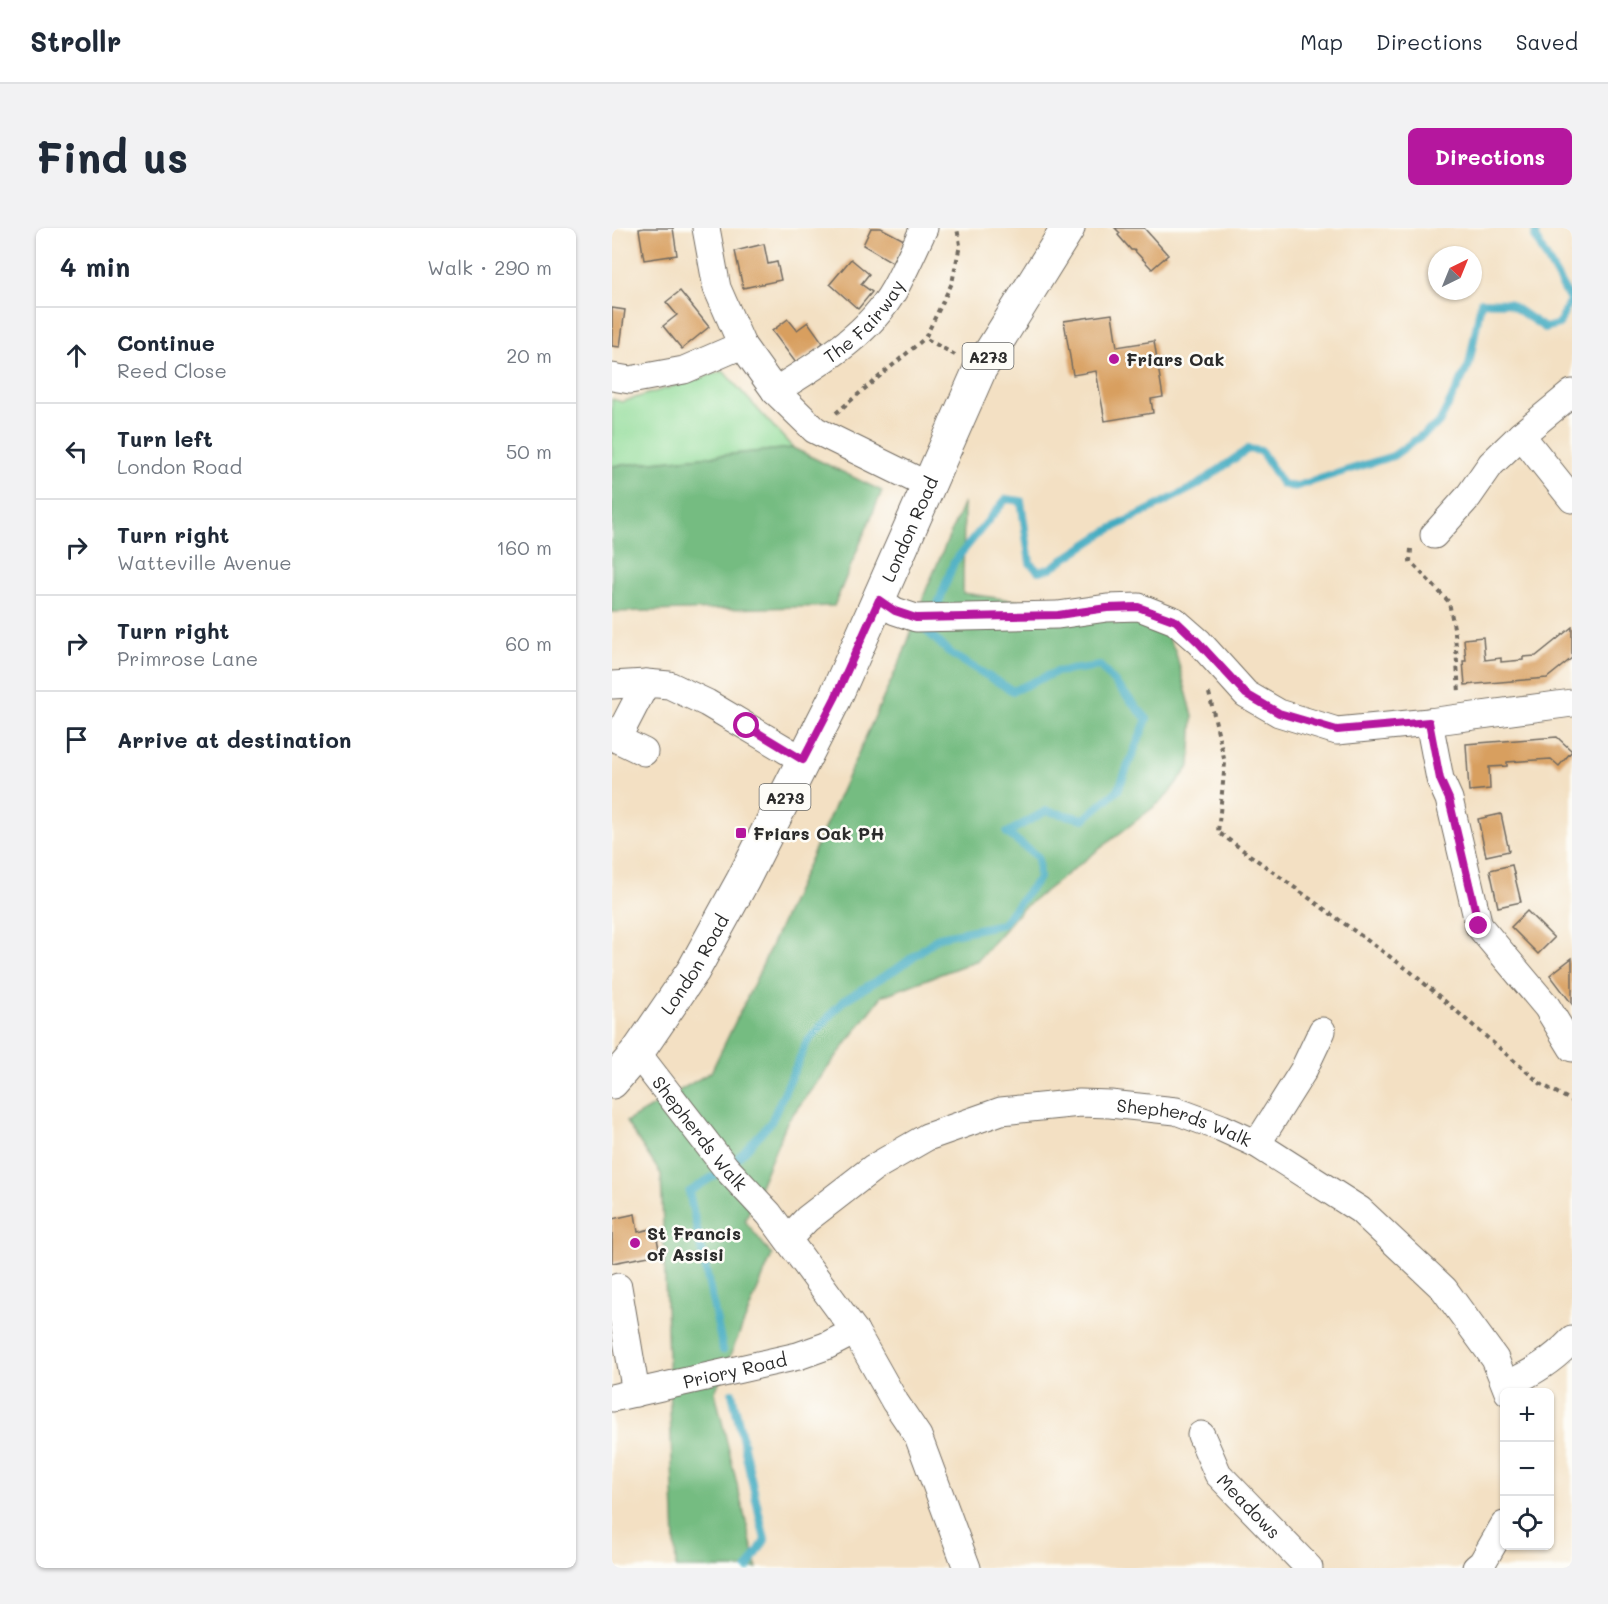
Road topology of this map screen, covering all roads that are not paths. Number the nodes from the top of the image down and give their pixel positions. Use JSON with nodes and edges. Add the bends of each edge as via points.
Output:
{"nodes":[{"id":1,"x":706,"y":228,"type":"edge"},
{"id":2,"x":924,"y":228,"type":"edge"},
{"id":3,"x":1068,"y":228,"type":"edge"},
{"id":4,"x":741,"y":345,"type":"junction"},
{"id":5,"x":612,"y":376,"type":"edge"},
{"id":6,"x":775,"y":391,"type":"junction"},
{"id":7,"x":1572,"y":393,"type":"edge"},
{"id":8,"x":1521,"y":435,"type":"junction"},
{"id":9,"x":929,"y":486,"type":"junction"},
{"id":10,"x":1572,"y":499,"type":"edge"},
{"id":11,"x":1434,"y":535,"type":"dead end"},
{"id":12,"x":879,"y":600,"type":"junction"},
{"id":13,"x":646,"y":683,"type":"junction"},
{"id":14,"x":612,"y":685,"type":"edge"},
{"id":15,"x":1572,"y":703,"type":"edge"},
{"id":16,"x":1429,"y":722,"type":"junction"},
{"id":17,"x":644,"y":752,"type":"dead end"},
{"id":18,"x":803,"y":760,"type":"junction"},
{"id":19,"x":1322,"y":1031,"type":"dead end"},
{"id":20,"x":1572,"y":1048,"type":"edge"},
{"id":21,"x":637,"y":1053,"type":"junction"},
{"id":22,"x":612,"y":1082,"type":"edge"},
{"id":23,"x":1257,"y":1144,"type":"junction"},
{"id":24,"x":788,"y":1239,"type":"junction"},
{"id":25,"x":618,"y":1287,"type":"dead end"},
{"id":26,"x":855,"y":1331,"type":"junction"},
{"id":27,"x":1572,"y":1340,"type":"edge"},
{"id":28,"x":1507,"y":1388,"type":"edge"},
{"id":29,"x":624,"y":1396,"type":"edge"},
{"id":30,"x":1201,"y":1435,"type":"dead end"},
{"id":31,"x":1500,"y":1533,"type":"edge"},
{"id":32,"x":1484,"y":1566,"type":"edge"},
{"id":33,"x":967,"y":1568,"type":"edge"},
{"id":34,"x":1310,"y":1568,"type":"edge"}],
"edges":[{"from":1,"to":4,"type":"street","via":[[717,288]]},
{"from":2,"to":6,"type":"street","name":"The Fairway","via":[[893,292],[870,322],[832,355]]},
{"from":3,"to":9,"type":"main road","name":"London Road","number":"A273","via":[[980,369]]},
{"from":4,"to":5,"type":"street","via":[[684,370],[630,380]]},
{"from":4,"to":6,"type":"street"},
{"from":6,"to":9,"type":"street","via":[[815,430]]},
{"from":7,"to":8,"type":"street"},
{"from":8,"to":10,"type":"street"},
{"from":8,"to":11,"type":"street","via":[[1491,464]]},
{"from":9,"to":12,"type":"main road","name":"London Road","number":"A273"},
{"from":12,"to":16,"type":"street","via":[[916,618],[1058,615],[1138,607],[1176,621],[1246,694],[1279,713],[1337,730]]},
{"from":12,"to":18,"type":"main road","name":"London Road","number":"A273"},
{"from":13,"to":14,"type":"street"},
{"from":13,"to":17,"type":"street","via":[[617,739]]},
{"from":13,"to":18,"type":"street","via":[[669,685],[707,702]]},
{"from":15,"to":16,"type":"street"},
{"from":16,"to":20,"type":"street","via":[[1479,926],[1547,1007]]},
{"from":18,"to":21,"type":"main road","name":"London Road","number":"A273","via":[[693,971]]},
{"from":19,"to":23,"type":"street","via":[[1303,1071]]},
{"from":21,"to":22,"type":"main road","name":"London Road","number":"A273"},
{"from":21,"to":24,"type":"street","name":"Shepherds Walk","via":[[726,1168]]},
{"from":23,"to":24,"type":"street","name":"Shepherds Walk","via":[[1176,1111],[1080,1103],[1001,1111],[927,1137],[873,1168]]},
{"from":23,"to":28,"type":"street","name":"Shepherds Walk","via":[[1360,1210],[1444,1289],[1495,1359]]},
{"from":24,"to":26,"type":"street","name":"Shepherds Walk"},
{"from":25,"to":29,"type":"street"},
{"from":26,"to":29,"type":"street","name":"Priory Road","via":[[798,1356]]},
{"from":26,"to":33,"type":"street","name":"Shepherds Walk","via":[[918,1436]]},
{"from":27,"to":28,"type":"street","via":[[1556,1356]]},
{"from":30,"to":34,"type":"street","name":"Meadows","via":[[1218,1474]]},
{"from":31,"to":32,"type":"street"}]}
